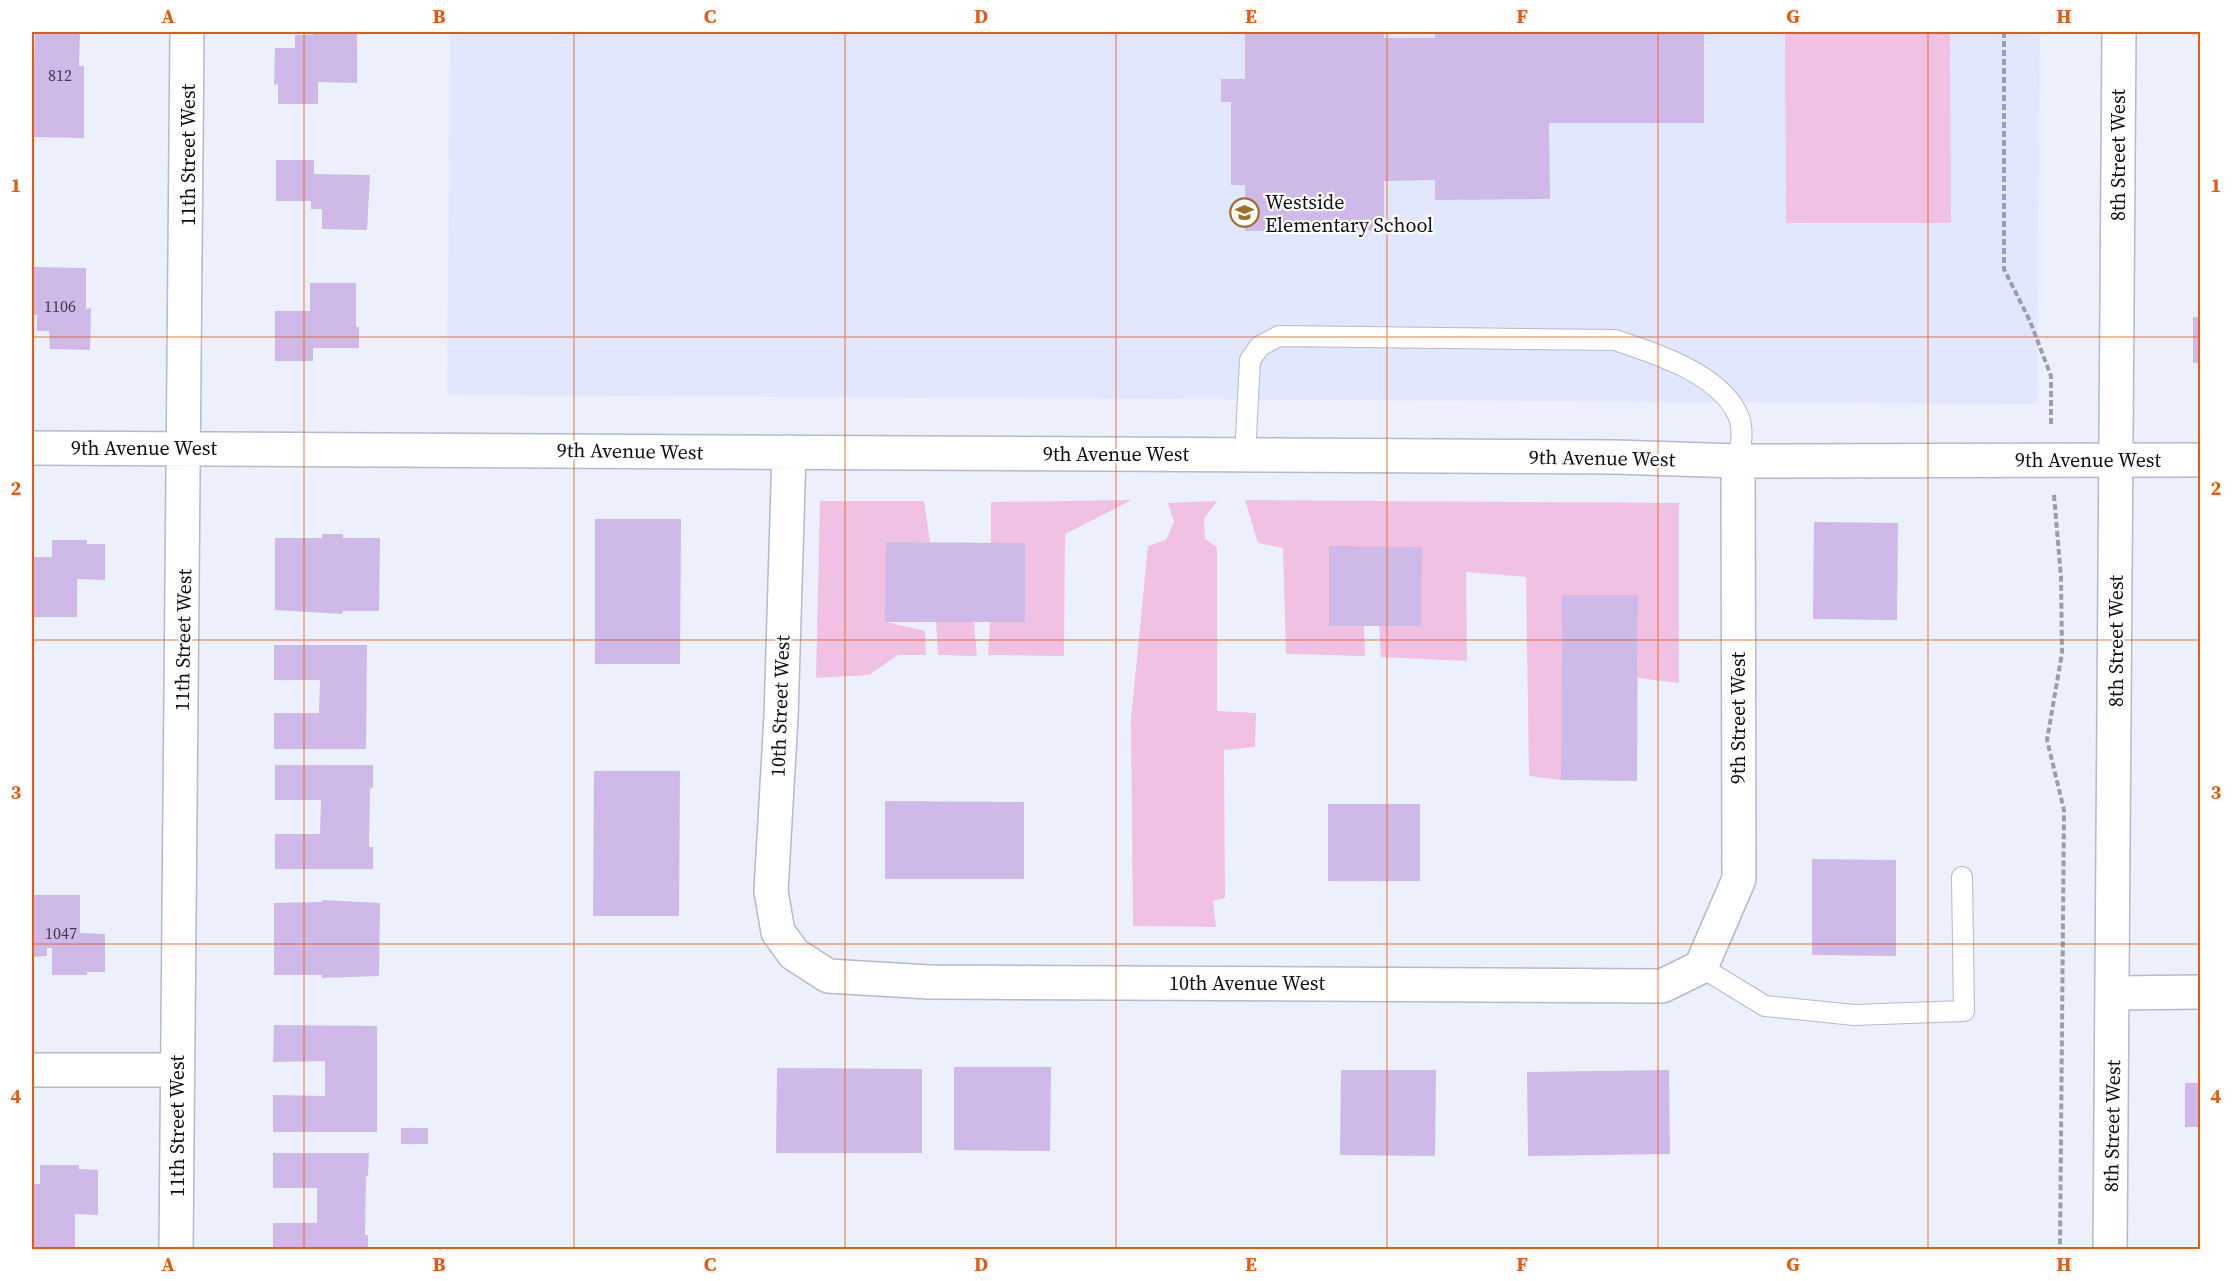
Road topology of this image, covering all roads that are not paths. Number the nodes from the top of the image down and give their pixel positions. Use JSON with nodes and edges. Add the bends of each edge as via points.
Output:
{"nodes":[{"id":1,"x":187,"y":32,"type":"edge"},
{"id":2,"x":2119,"y":32,"type":"edge"},
{"id":3,"x":32,"y":448,"type":"edge"},
{"id":4,"x":185,"y":448,"type":"junction"},
{"id":5,"x":789,"y":452,"type":"junction"},
{"id":6,"x":1245,"y":455,"type":"junction"},
{"id":7,"x":2117,"y":460,"type":"junction"},
{"id":8,"x":2200,"y":460,"type":"edge"},
{"id":9,"x":1738,"y":461,"type":"junction"},
{"id":10,"x":1962,"y":877,"type":"dead end"},
{"id":11,"x":794,"y":954,"type":"joint"},
{"id":12,"x":1701,"y":967,"type":"junction"},
{"id":13,"x":2200,"y":992,"type":"edge"},
{"id":14,"x":2114,"y":993,"type":"junction"},
{"id":15,"x":32,"y":1070,"type":"edge"},
{"id":16,"x":177,"y":1070,"type":"junction"},
{"id":17,"x":177,"y":1250,"type":"edge"},
{"id":18,"x":2110,"y":1250,"type":"edge"}],
"edges":[{"from":1,"to":4,"type":"street","name":"11th Street West"},
{"from":2,"to":7,"type":"street","name":"8th Street West"},
{"from":3,"to":4,"type":"street","name":"9th Avenue West"},
{"from":4,"to":5,"type":"street","name":"9th Avenue West"},
{"from":4,"to":16,"type":"street","name":"11th Street West"},
{"from":5,"to":6,"type":"street","name":"9th Avenue West"},
{"from":5,"to":11,"type":"street","name":"10th Street West","via":[[771,891],[778,932]]},
{"from":6,"to":9,"type":"street","name":"9th Avenue West"},
{"from":6,"to":9,"type":"lane","via":[[1250,360],[1260,346],[1279,336],[1291,336],[1615,340],[1659,354],[1707,378],[1737,411],[1742,436]]},
{"from":7,"to":8,"type":"street","name":"9th Avenue West"},
{"from":7,"to":9,"type":"street","name":"9th Avenue West"},
{"from":7,"to":14,"type":"street","name":"8th Street West"},
{"from":9,"to":12,"type":"street","name":"9th Street West","via":[[1738,879]]},
{"from":10,"to":12,"type":"lane","via":[[1964,1011],[1854,1015],[1765,1006]]},
{"from":11,"to":12,"type":"street","name":"10th Avenue West","via":[[828,976],[928,982],[1662,986]]},
{"from":13,"to":14,"type":"street"},
{"from":14,"to":18,"type":"street","name":"8th Street West"},
{"from":15,"to":16,"type":"street"},
{"from":16,"to":17,"type":"street","name":"11th Street West"}]}
